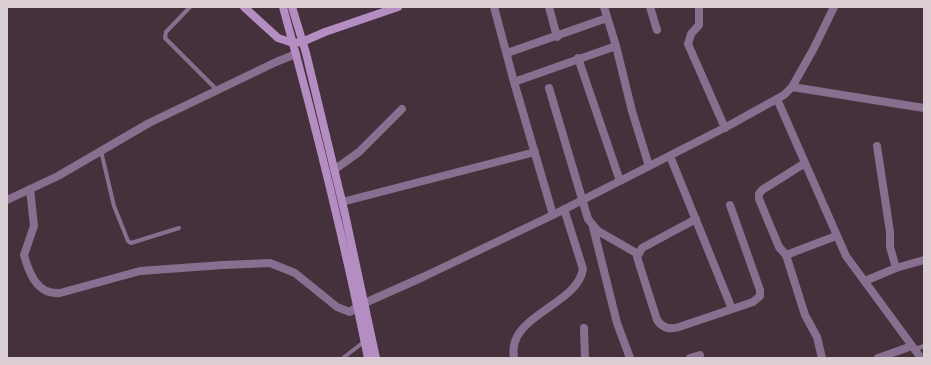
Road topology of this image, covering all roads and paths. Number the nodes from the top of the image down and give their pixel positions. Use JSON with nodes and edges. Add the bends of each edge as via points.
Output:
{"nodes":[{"id":1,"x":190,"y":7,"type":"edge"},
{"id":2,"x":244,"y":7,"type":"edge"},
{"id":3,"x":283,"y":7,"type":"edge"},
{"id":4,"x":292,"y":7,"type":"edge"},
{"id":5,"x":398,"y":7,"type":"edge"},
{"id":6,"x":494,"y":7,"type":"edge"},
{"id":7,"x":549,"y":7,"type":"edge"},
{"id":8,"x":604,"y":7,"type":"edge"},
{"id":9,"x":650,"y":7,"type":"edge"},
{"id":10,"x":699,"y":7,"type":"edge"},
{"id":11,"x":834,"y":7,"type":"edge"},
{"id":12,"x":607,"y":18,"type":"junction"},
{"id":13,"x":657,"y":30,"type":"dead end"},
{"id":14,"x":557,"y":37,"type":"junction"},
{"id":15,"x":302,"y":42,"type":"junction"},
{"id":16,"x":293,"y":44,"type":"junction"},
{"id":17,"x":616,"y":46,"type":"junction"},
{"id":18,"x":507,"y":52,"type":"junction"},
{"id":19,"x":296,"y":54,"type":"junction"},
{"id":20,"x":578,"y":58,"type":"junction"},
{"id":21,"x":514,"y":82,"type":"junction"},
{"id":22,"x":792,"y":87,"type":"junction"},
{"id":23,"x":549,"y":88,"type":"dead end"},
{"id":24,"x":217,"y":90,"type":"junction"},
{"id":25,"x":777,"y":99,"type":"junction"},
{"id":26,"x":924,"y":108,"type":"edge"},
{"id":27,"x":402,"y":109,"type":"dead end"},
{"id":28,"x":725,"y":128,"type":"junction"},
{"id":29,"x":877,"y":146,"type":"dead end"},
{"id":30,"x":101,"y":151,"type":"junction"},
{"id":31,"x":534,"y":152,"type":"junction"},
{"id":32,"x":670,"y":156,"type":"junction"},
{"id":33,"x":805,"y":163,"type":"junction"},
{"id":34,"x":649,"y":166,"type":"junction"},
{"id":35,"x":334,"y":170,"type":"junction"},
{"id":36,"x":620,"y":181,"type":"junction"},
{"id":37,"x":30,"y":189,"type":"junction"},
{"id":38,"x":7,"y":200,"type":"edge"},
{"id":39,"x":582,"y":200,"type":"junction"},
{"id":40,"x":342,"y":202,"type":"junction"},
{"id":41,"x":730,"y":204,"type":"dead end"},
{"id":42,"x":564,"y":209,"type":"junction"},
{"id":43,"x":553,"y":215,"type":"junction"},
{"id":44,"x":696,"y":219,"type":"junction"},
{"id":45,"x":593,"y":227,"type":"junction"},
{"id":46,"x":179,"y":228,"type":"dead end"},
{"id":47,"x":836,"y":236,"type":"junction"},
{"id":48,"x":638,"y":254,"type":"junction"},
{"id":49,"x":786,"y":255,"type":"junction"},
{"id":50,"x":924,"y":260,"type":"edge"},
{"id":51,"x":896,"y":268,"type":"junction"},
{"id":52,"x":865,"y":281,"type":"junction"},
{"id":53,"x":361,"y":304,"type":"junction"},
{"id":54,"x":732,"y":309,"type":"junction"},
{"id":55,"x":584,"y":328,"type":"dead end"},
{"id":56,"x":365,"y":341,"type":"junction"},
{"id":57,"x":924,"y":346,"type":"edge"},
{"id":58,"x":913,"y":347,"type":"junction"},
{"id":59,"x":700,"y":355,"type":"dead end"},
{"id":60,"x":343,"y":358,"type":"edge"},
{"id":61,"x":368,"y":358,"type":"edge"},
{"id":62,"x":376,"y":358,"type":"edge"},
{"id":63,"x":514,"y":358,"type":"edge"},
{"id":64,"x":585,"y":358,"type":"edge"},
{"id":65,"x":630,"y":358,"type":"edge"},
{"id":66,"x":690,"y":358,"type":"edge"},
{"id":67,"x":822,"y":358,"type":"edge"},
{"id":68,"x":878,"y":358,"type":"edge"},
{"id":69,"x":921,"y":358,"type":"edge"}],
"edges":[{"from":1,"to":24,"type":"lane","via":[[166,32],[165,38]]},
{"from":2,"to":16,"type":"street","via":[[278,38]]},
{"from":3,"to":16,"type":"street"},
{"from":4,"to":15,"type":"street"},
{"from":5,"to":15,"type":"street"},
{"from":6,"to":18,"type":"street"},
{"from":7,"to":14,"type":"street"},
{"from":8,"to":12,"type":"street"},
{"from":9,"to":13,"type":"street"},
{"from":10,"to":28,"type":"street","via":[[699,25],[691,34],[688,44]]},
{"from":11,"to":22,"type":"street"},
{"from":12,"to":14,"type":"street"},
{"from":12,"to":17,"type":"street"},
{"from":14,"to":18,"type":"street"},
{"from":15,"to":16,"type":"street"},
{"from":15,"to":35,"type":"street"},
{"from":16,"to":19,"type":"street"},
{"from":17,"to":20,"type":"street"},
{"from":17,"to":34,"type":"street"},
{"from":18,"to":21,"type":"street"},
{"from":19,"to":24,"type":"street"},
{"from":19,"to":53,"type":"street"},
{"from":20,"to":21,"type":"street"},
{"from":20,"to":36,"type":"street"},
{"from":21,"to":31,"type":"street"},
{"from":22,"to":25,"type":"street"},
{"from":22,"to":26,"type":"street"},
{"from":23,"to":39,"type":"street"},
{"from":24,"to":30,"type":"street","via":[[149,123]]},
{"from":25,"to":28,"type":"street"},
{"from":25,"to":33,"type":"street"},
{"from":27,"to":35,"type":"street","via":[[359,152]]},
{"from":28,"to":32,"type":"street"},
{"from":29,"to":51,"type":"street","via":[[890,247]]},
{"from":30,"to":37,"type":"street"},
{"from":30,"to":46,"type":"lane","via":[[114,206],[131,244]]},
{"from":31,"to":40,"type":"street"},
{"from":31,"to":43,"type":"street"},
{"from":32,"to":34,"type":"street"},
{"from":32,"to":44,"type":"street"},
{"from":33,"to":47,"type":"street"},
{"from":33,"to":49,"type":"street","via":[[759,194],[779,247]]},
{"from":34,"to":36,"type":"street"},
{"from":35,"to":40,"type":"street"},
{"from":36,"to":39,"type":"street"},
{"from":37,"to":38,"type":"street"},
{"from":37,"to":53,"type":"street","via":[[34,226],[24,255],[34,280],[48,292],[60,293],[140,271],[270,263],[300,276],[342,310],[350,312]]},
{"from":39,"to":42,"type":"street"},
{"from":39,"to":45,"type":"street"},
{"from":40,"to":53,"type":"street"},
{"from":41,"to":54,"type":"street","via":[[760,290],[758,300]]},
{"from":42,"to":43,"type":"street"},
{"from":42,"to":63,"type":"street","via":[[583,269],[582,274],[571,289],[527,324],[513,344]]},
{"from":43,"to":53,"type":"street"},
{"from":44,"to":48,"type":"street","via":[[642,248]]},
{"from":44,"to":54,"type":"street"},
{"from":45,"to":48,"type":"street"},
{"from":45,"to":65,"type":"street","via":[[617,323]]},
{"from":47,"to":49,"type":"street"},
{"from":47,"to":52,"type":"street","via":[[852,266]]},
{"from":48,"to":54,"type":"street","via":[[636,260],[657,320],[662,326],[673,329]]},
{"from":49,"to":67,"type":"street","via":[[805,316],[818,337]]},
{"from":50,"to":51,"type":"street"},
{"from":51,"to":52,"type":"street"},
{"from":52,"to":58,"type":"street"},
{"from":53,"to":56,"type":"street"},
{"from":53,"to":62,"type":"street"},
{"from":55,"to":64,"type":"street"},
{"from":56,"to":60,"type":"lane"},
{"from":56,"to":61,"type":"street"},
{"from":57,"to":58,"type":"lane"},
{"from":58,"to":68,"type":"street"},
{"from":58,"to":69,"type":"street"},
{"from":59,"to":66,"type":"street"}]}
